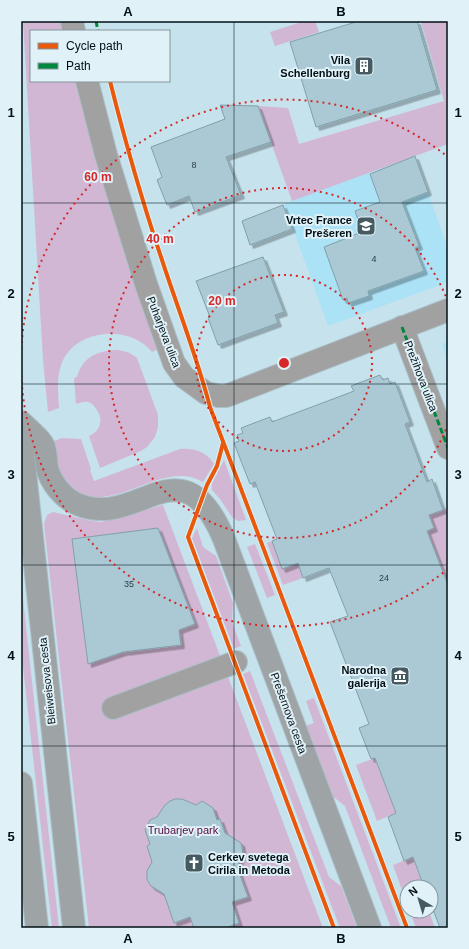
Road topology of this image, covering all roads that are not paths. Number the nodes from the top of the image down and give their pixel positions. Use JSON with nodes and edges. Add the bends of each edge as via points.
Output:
{"nodes":[{"id":1,"x":87,"y":82,"type":"edge"},
{"id":2,"x":448,"y":310,"type":"edge"},
{"id":3,"x":402,"y":327,"type":"junction"},
{"id":4,"x":21,"y":422,"type":"edge"},
{"id":5,"x":22,"y":445,"type":"edge"},
{"id":6,"x":448,"y":448,"type":"edge"},
{"id":7,"x":236,"y":662,"type":"dead end"},
{"id":8,"x":113,"y":708,"type":"dead end"},
{"id":9,"x":21,"y":783,"type":"edge"},
{"id":10,"x":37,"y":928,"type":"edge"},
{"id":11,"x":74,"y":928,"type":"edge"},
{"id":12,"x":370,"y":928,"type":"edge"}],
"edges":[{"from":1,"to":3,"type":"street","name":"Puharjeva ulica","via":[[106,155],[146,284],[174,363],[184,377],[206,393],[226,396]]},
{"from":2,"to":3,"type":"street","name":"Puharjeva ulica"},
{"from":3,"to":6,"type":"street","name":"Prežihova ulica"},
{"from":4,"to":12,"type":"main road","name":"Prešernova cesta","via":[[44,446],[47,468],[52,480],[63,495],[77,504],[98,509],[114,508],[164,491],[181,490],[196,497],[210,511],[224,539]]},
{"from":5,"to":11,"type":"main road","name":"Bleiweisova cesta"},
{"from":7,"to":8,"type":"street"},
{"from":9,"to":10,"type":"main road"}]}
